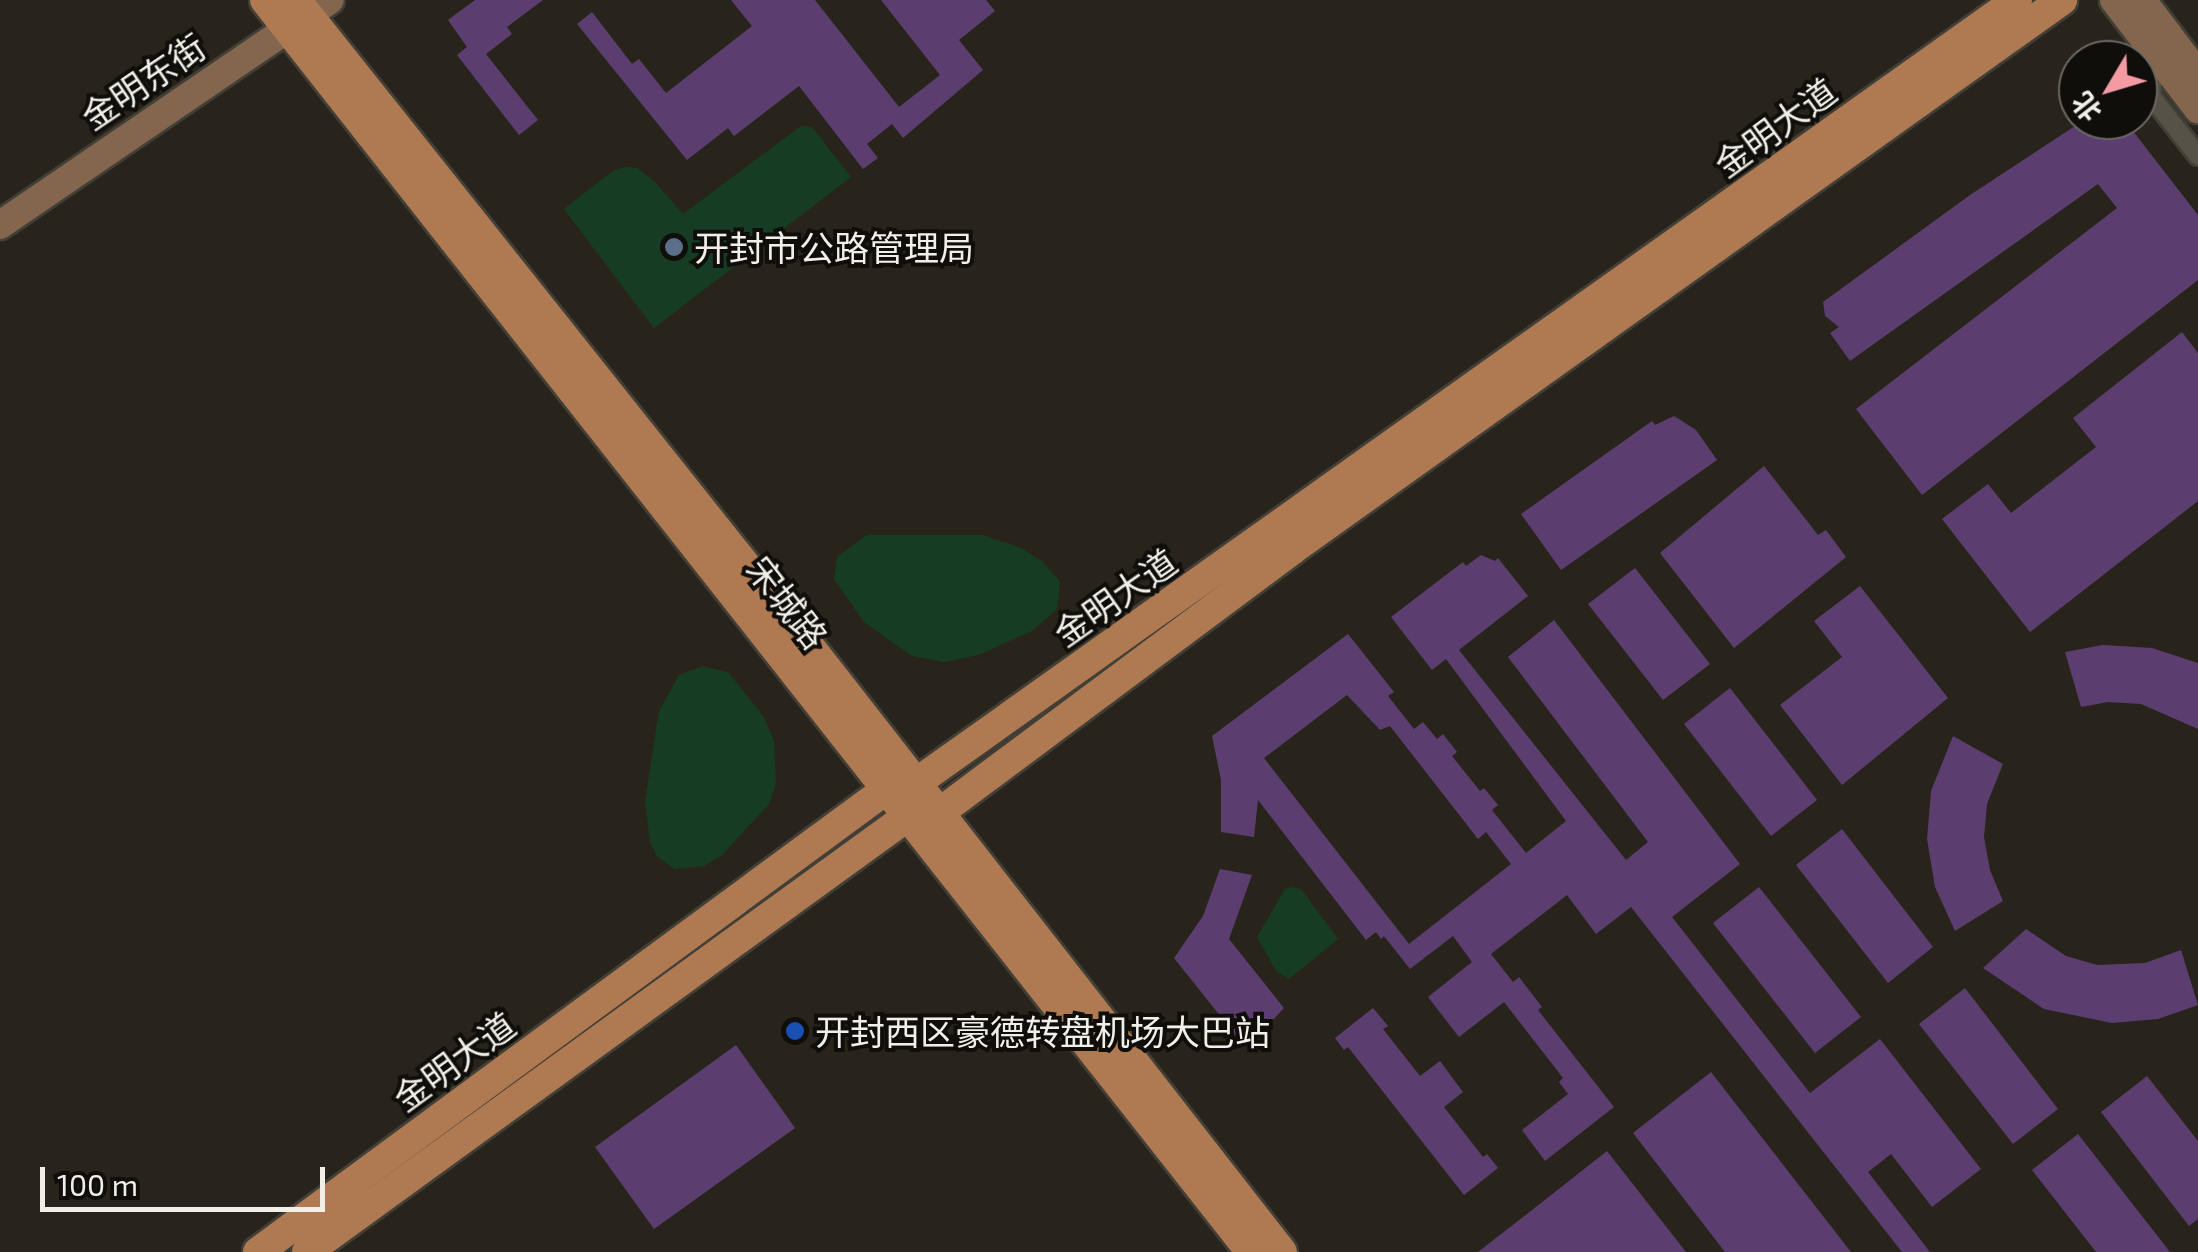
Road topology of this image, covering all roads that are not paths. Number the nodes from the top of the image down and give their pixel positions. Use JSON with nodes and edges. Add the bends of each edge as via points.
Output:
{"nodes":[{"id":1,"x":265,"y":0,"type":"edge"},
{"id":2,"x":2017,"y":0,"type":"edge"},
{"id":3,"x":2062,"y":0,"type":"edge"},
{"id":4,"x":2114,"y":0,"type":"edge"},
{"id":5,"x":2142,"y":0,"type":"edge"},
{"id":6,"x":305,"y":11,"type":"edge"},
{"id":7,"x":2146,"y":40,"type":"edge"},
{"id":8,"x":2158,"y":56,"type":"edge"},
{"id":9,"x":2198,"y":74,"type":"edge"},
{"id":10,"x":2158,"y":105,"type":"edge"},
{"id":11,"x":2198,"y":109,"type":"edge"},
{"id":12,"x":2198,"y":156,"type":"edge"},
{"id":13,"x":0,"y":225,"type":"edge"},
{"id":14,"x":901,"y":786,"type":"junction"},
{"id":15,"x":940,"y":813,"type":"junction"},
{"id":16,"x":908,"y":816,"type":"junction"},
{"id":17,"x":258,"y":1252,"type":"edge"},
{"id":18,"x":307,"y":1252,"type":"edge"},
{"id":19,"x":1251,"y":1252,"type":"edge"},
{"id":20,"x":1282,"y":1252,"type":"edge"}],
"edges":[{"from":1,"to":6,"type":"main road","name":"宋城路"},
{"from":2,"to":14,"type":"main road","name":"金明大道"},
{"from":3,"to":15,"type":"main road","name":"金明大道","via":[[1293,549]]},
{"from":4,"to":7,"type":"street"},
{"from":5,"to":9,"type":"street"},
{"from":6,"to":13,"type":"street","name":"金明东街"},
{"from":6,"to":14,"type":"main road","name":"宋城路"},
{"from":8,"to":11,"type":"street"},
{"from":10,"to":12,"type":"street"},
{"from":14,"to":15,"type":"main road","name":"宋城路"},
{"from":14,"to":16,"type":"main road","name":"宋城路"},
{"from":14,"to":17,"type":"main road","name":"金明大道"},
{"from":15,"to":16,"type":"main road"},
{"from":15,"to":20,"type":"main road","name":"宋城路"},
{"from":16,"to":18,"type":"main road","name":"金明大道"},
{"from":16,"to":19,"type":"main road","name":"宋城路"}]}
